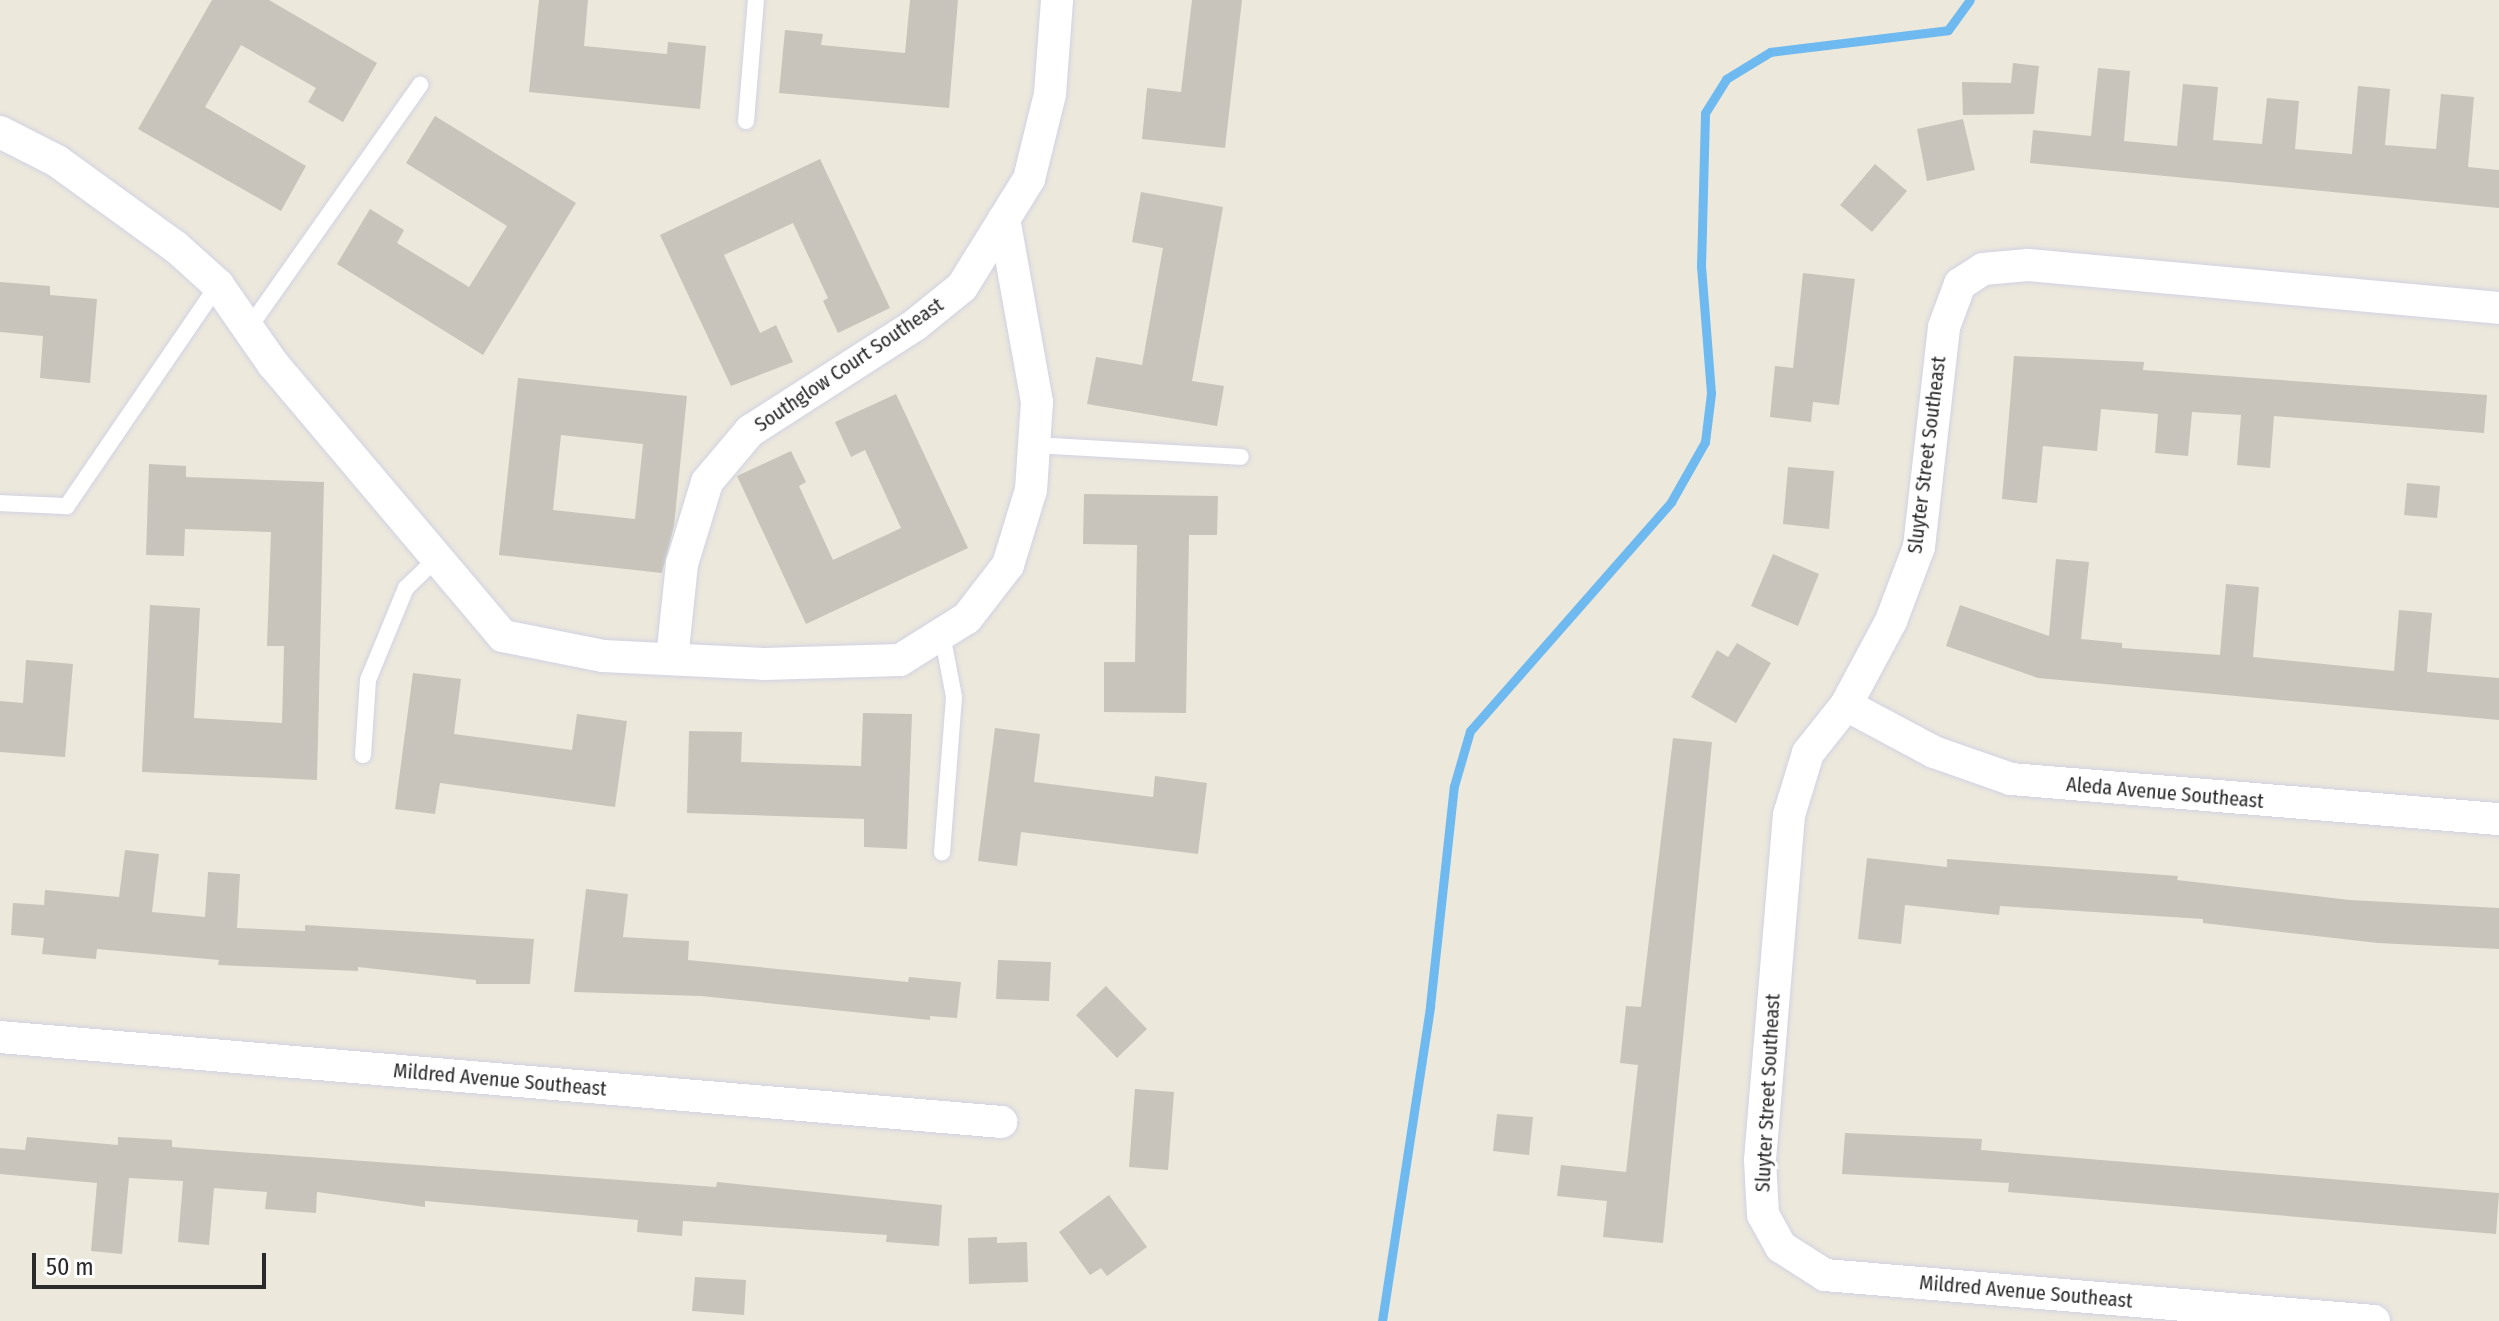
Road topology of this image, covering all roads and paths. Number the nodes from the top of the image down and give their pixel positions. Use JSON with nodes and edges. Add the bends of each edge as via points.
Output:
{"nodes":[{"id":1,"x":756,"y":0,"type":"edge"},
{"id":2,"x":1057,"y":0,"type":"edge"},
{"id":3,"x":420,"y":85,"type":"dead end"},
{"id":4,"x":746,"y":121,"type":"dead end"},
{"id":5,"x":0,"y":132,"type":"edge"},
{"id":6,"x":1004,"y":219,"type":"junction"},
{"id":7,"x":218,"y":285,"type":"junction"},
{"id":8,"x":2499,"y":308,"type":"edge"},
{"id":9,"x":248,"y":329,"type":"junction"},
{"id":10,"x":1034,"y":445,"type":"junction"},
{"id":11,"x":1241,"y":457,"type":"dead end"},
{"id":12,"x":0,"y":503,"type":"edge"},
{"id":13,"x":435,"y":560,"type":"junction"},
{"id":14,"x":942,"y":634,"type":"junction"},
{"id":15,"x":672,"y":659,"type":"junction"},
{"id":16,"x":1846,"y":705,"type":"junction"},
{"id":17,"x":363,"y":755,"type":"dead end"},
{"id":18,"x":2499,"y":819,"type":"edge"},
{"id":19,"x":942,"y":853,"type":"dead end"},
{"id":20,"x":0,"y":1037,"type":"edge"},
{"id":21,"x":1001,"y":1122,"type":"dead end"},
{"id":22,"x":1781,"y":1247,"type":"joint"},
{"id":23,"x":2374,"y":1321,"type":"edge"}],
"edges":[{"from":1,"to":4,"type":"lane"},
{"from":2,"to":6,"type":"street","name":"Southglow Court Southeast","via":[[1041,143],[1029,179]]},
{"from":3,"to":9,"type":"lane"},
{"from":5,"to":7,"type":"street","via":[[57,161],[176,247]]},
{"from":6,"to":10,"type":"street","via":[[1037,402]]},
{"from":6,"to":15,"type":"street","name":"Southglow Court Southeast","via":[[962,287],[915,325],[750,431],[707,482],[682,564]]},
{"from":7,"to":9,"type":"street"},
{"from":7,"to":12,"type":"lane","via":[[67,506]]},
{"from":8,"to":16,"type":"street","name":"Sluyter Street Southeast","via":[[2028,265],[1983,269],[1960,284],[1944,327],[1919,547],[1891,621]]},
{"from":9,"to":13,"type":"street"},
{"from":10,"to":11,"type":"lane"},
{"from":10,"to":14,"type":"street","via":[[1031,490],[1008,565],[967,618]]},
{"from":13,"to":15,"type":"street","via":[[503,636],[603,656]]},
{"from":13,"to":17,"type":"lane","via":[[406,588],[368,680]]},
{"from":14,"to":15,"type":"street","via":[[900,660],[764,664]]},
{"from":14,"to":19,"type":"lane","via":[[954,697]]},
{"from":16,"to":18,"type":"street","name":"Aleda Avenue Southeast","via":[[1934,752],[2011,779]]},
{"from":16,"to":22,"type":"street","name":"Sluyter Street Southeast","via":[[1808,753],[1789,815],[1760,1160],[1763,1215]]},
{"from":20,"to":21,"type":"street","name":"Mildred Avenue Southeast"},
{"from":22,"to":23,"type":"street","name":"Mildred Avenue Southeast","via":[[1825,1275]]}]}
